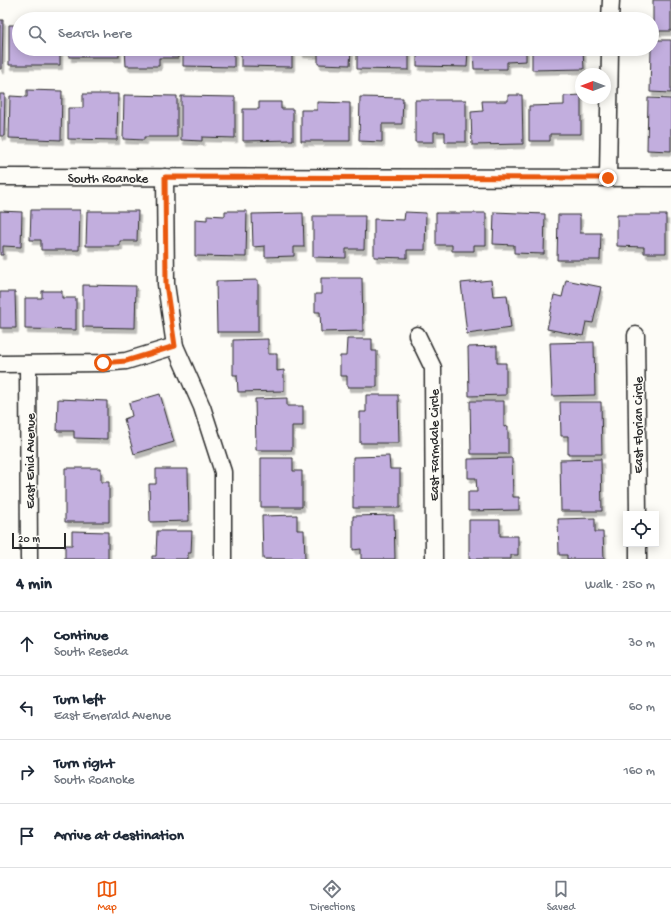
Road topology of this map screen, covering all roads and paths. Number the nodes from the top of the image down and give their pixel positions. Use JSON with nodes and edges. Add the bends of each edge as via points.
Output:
{"nodes":[{"id":1,"x":611,"y":0,"type":"edge"},
{"id":2,"x":610,"y":12,"type":"edge"},
{"id":3,"x":610,"y":56,"type":"edge"},
{"id":4,"x":0,"y":177,"type":"edge"},
{"id":5,"x":165,"y":177,"type":"junction"},
{"id":6,"x":608,"y":178,"type":"junction"},
{"id":7,"x":671,"y":178,"type":"edge"},
{"id":8,"x":417,"y":334,"type":"dead end"},
{"id":9,"x":636,"y":335,"type":"dead end"},
{"id":10,"x":175,"y":346,"type":"junction"},
{"id":11,"x":0,"y":364,"type":"edge"},
{"id":12,"x":28,"y":364,"type":"junction"},
{"id":13,"x":638,"y":511,"type":"edge"},
{"id":14,"x":638,"y":547,"type":"edge"},
{"id":15,"x":29,"y":559,"type":"edge"},
{"id":16,"x":224,"y":559,"type":"edge"},
{"id":17,"x":434,"y":559,"type":"edge"},
{"id":18,"x":638,"y":559,"type":"edge"}],
"edges":[{"from":1,"to":2,"type":"street"},
{"from":3,"to":6,"type":"street"},
{"from":4,"to":5,"type":"street","name":"South Roanoke"},
{"from":5,"to":6,"type":"street","name":"South Roanoke"},
{"from":5,"to":10,"type":"street","via":[[166,284]]},
{"from":6,"to":7,"type":"street","name":"South Roanoke"},
{"from":8,"to":17,"type":"street","name":"East Farmdale Circle","via":[[433,368]]},
{"from":9,"to":13,"type":"street","name":"East Florian Circle"},
{"from":10,"to":12,"type":"street","via":[[126,361]]},
{"from":10,"to":16,"type":"street","via":[[202,407],[223,472]]},
{"from":11,"to":12,"type":"street"},
{"from":12,"to":15,"type":"street","name":"East Enid Avenue"},
{"from":14,"to":18,"type":"street"}]}
